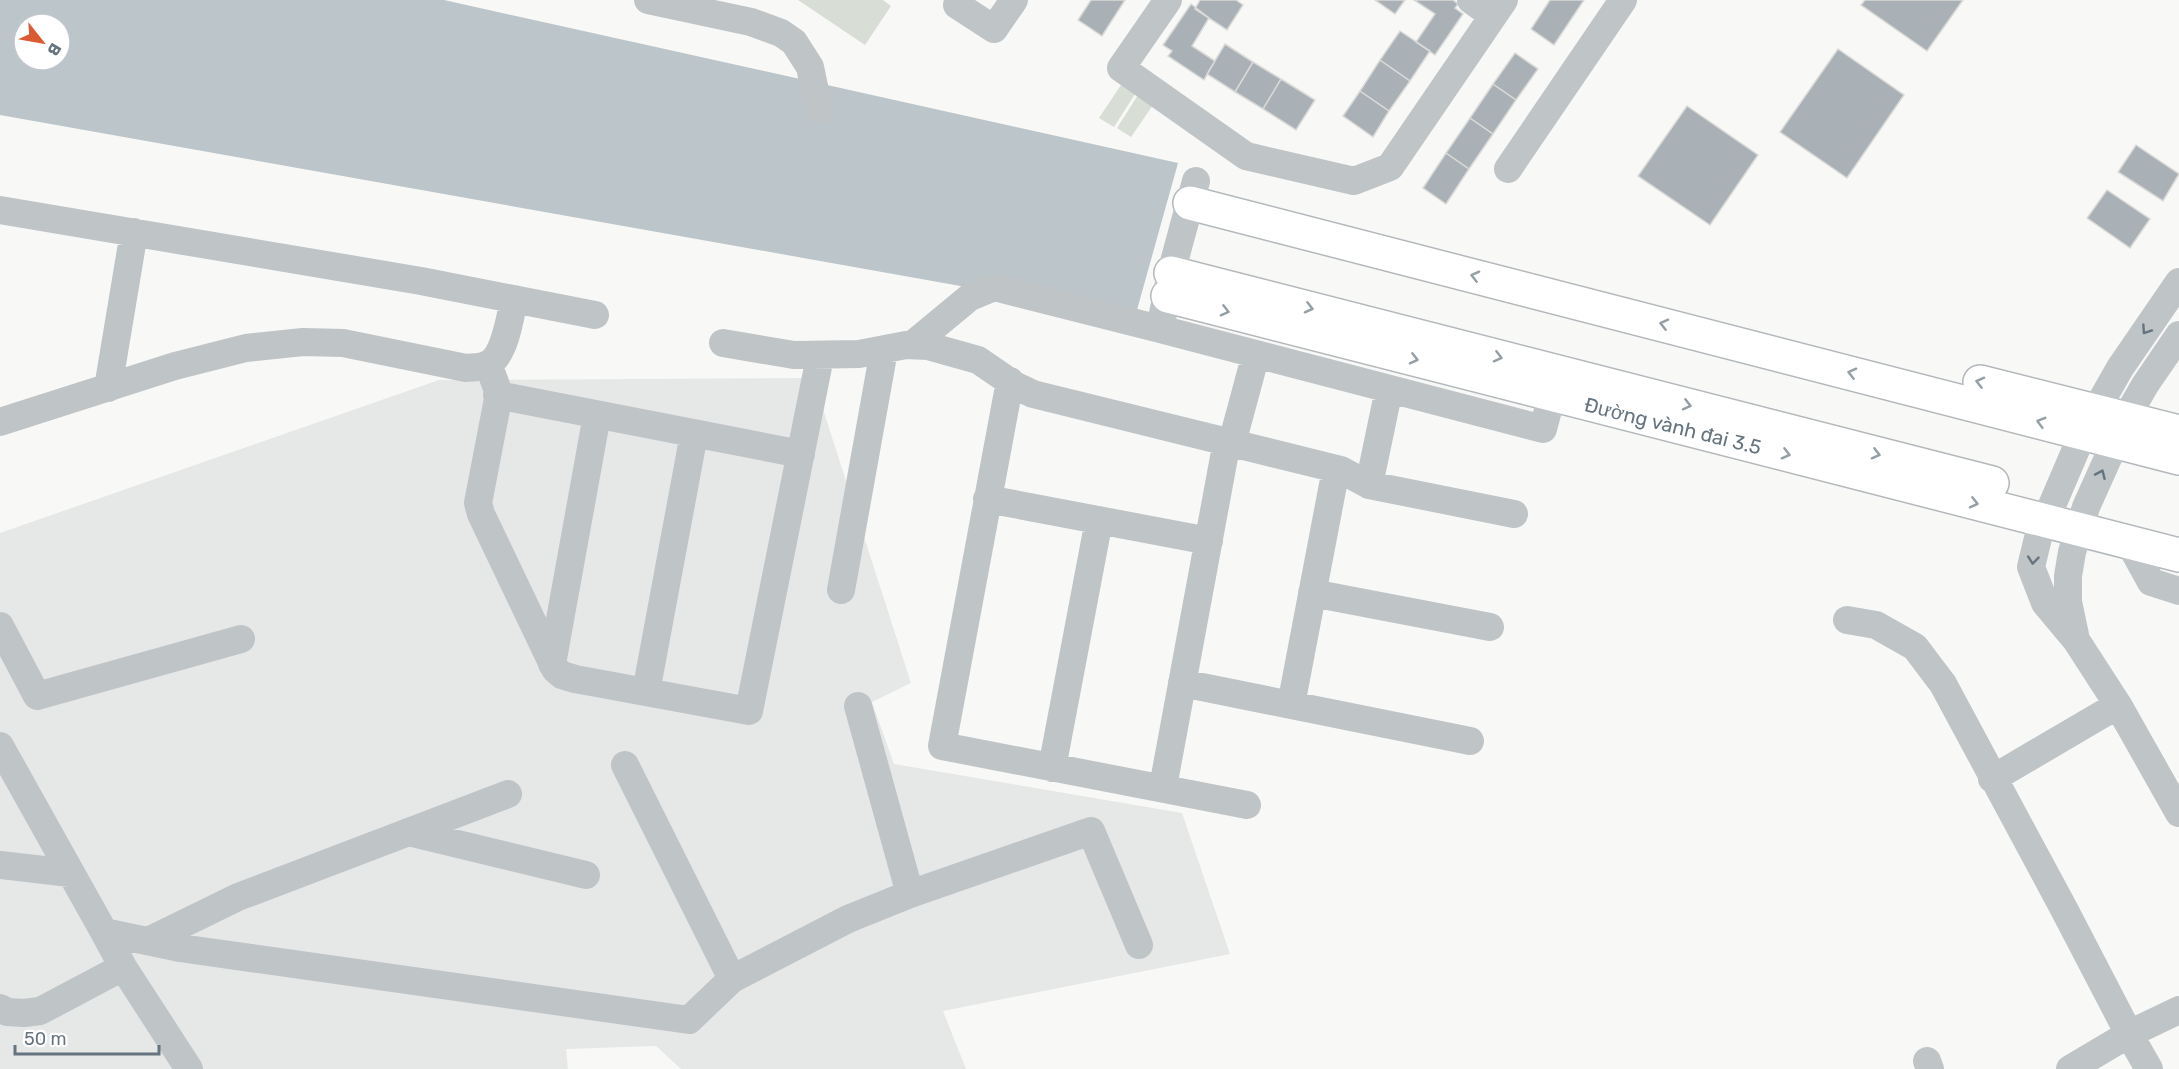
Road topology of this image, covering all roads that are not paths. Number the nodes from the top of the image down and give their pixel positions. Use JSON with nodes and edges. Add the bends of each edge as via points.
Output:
{"nodes":[{"id":1,"x":648,"y":0,"type":"edge"},
{"id":2,"x":961,"y":0,"type":"edge"},
{"id":3,"x":1014,"y":0,"type":"edge"},
{"id":4,"x":1168,"y":0,"type":"edge"},
{"id":5,"x":1623,"y":0,"type":"edge"},
{"id":6,"x":1490,"y":5,"type":"edge"},
{"id":7,"x":819,"y":110,"type":"dead end"},
{"id":8,"x":1508,"y":169,"type":"dead end"},
{"id":9,"x":1193,"y":192,"type":"joint"},
{"id":10,"x":0,"y":210,"type":"edge"},
{"id":11,"x":134,"y":232,"type":"junction"},
{"id":12,"x":2179,"y":282,"type":"edge"},
{"id":13,"x":1170,"y":285,"type":"junction"},
{"id":14,"x":514,"y":299,"type":"junction"},
{"id":15,"x":595,"y":315,"type":"dead end"},
{"id":16,"x":1160,"y":329,"type":"junction"},
{"id":17,"x":2179,"y":335,"type":"edge"},
{"id":18,"x":723,"y":343,"type":"dead end"},
{"id":19,"x":912,"y":345,"type":"junction"},
{"id":20,"x":884,"y":350,"type":"junction"},
{"id":21,"x":1256,"y":354,"type":"junction"},
{"id":22,"x":488,"y":364,"type":"junction"},
{"id":23,"x":818,"y":367,"type":"dead end"},
{"id":24,"x":1010,"y":381,"type":"junction"},
{"id":25,"x":108,"y":388,"type":"junction"},
{"id":26,"x":1389,"y":389,"type":"junction"},
{"id":27,"x":497,"y":395,"type":"junction"},
{"id":28,"x":1552,"y":395,"type":"junction"},
{"id":29,"x":597,"y":415,"type":"junction"},
{"id":30,"x":0,"y":422,"type":"edge"},
{"id":31,"x":2105,"y":426,"type":"junction"},
{"id":32,"x":2179,"y":432,"type":"edge"},
{"id":33,"x":694,"y":434,"type":"junction"},
{"id":34,"x":1229,"y":442,"type":"junction"},
{"id":35,"x":801,"y":454,"type":"junction"},
{"id":36,"x":2179,"y":458,"type":"edge"},
{"id":37,"x":1336,"y":469,"type":"junction"},
{"id":38,"x":1369,"y":485,"type":"junction"},
{"id":39,"x":987,"y":499,"type":"junction"},
{"id":40,"x":2050,"y":510,"type":"junction"},
{"id":41,"x":1514,"y":514,"type":"dead end"},
{"id":42,"x":2082,"y":518,"type":"junction"},
{"id":43,"x":1098,"y":520,"type":"junction"},
{"id":44,"x":2179,"y":531,"type":"edge"},
{"id":45,"x":1209,"y":541,"type":"junction"},
{"id":46,"x":2129,"y":542,"type":"junction"},
{"id":47,"x":2179,"y":555,"type":"edge"},
{"id":48,"x":841,"y":590,"type":"dead end"},
{"id":49,"x":2179,"y":591,"type":"edge"},
{"id":50,"x":1312,"y":593,"type":"junction"},
{"id":51,"x":1847,"y":620,"type":"dead end"},
{"id":52,"x":0,"y":626,"type":"edge"},
{"id":53,"x":1490,"y":627,"type":"dead end"},
{"id":54,"x":241,"y":639,"type":"dead end"},
{"id":55,"x":2076,"y":640,"type":"junction"},
{"id":56,"x":552,"y":664,"type":"junction"},
{"id":57,"x":1182,"y":683,"type":"junction"},
{"id":58,"x":646,"y":692,"type":"junction"},
{"id":59,"x":1291,"y":705,"type":"junction"},
{"id":60,"x":2118,"y":705,"type":"junction"},
{"id":61,"x":858,"y":706,"type":"dead end"},
{"id":62,"x":1470,"y":741,"type":"dead end"},
{"id":63,"x":0,"y":746,"type":"edge"},
{"id":64,"x":625,"y":765,"type":"dead end"},
{"id":65,"x":1052,"y":768,"type":"junction"},
{"id":66,"x":1992,"y":779,"type":"junction"},
{"id":67,"x":1163,"y":787,"type":"junction"},
{"id":68,"x":508,"y":794,"type":"dead end"},
{"id":69,"x":1247,"y":805,"type":"dead end"},
{"id":70,"x":2179,"y":813,"type":"edge"},
{"id":71,"x":408,"y":832,"type":"junction"},
{"id":72,"x":0,"y":866,"type":"edge"},
{"id":73,"x":70,"y":873,"type":"junction"},
{"id":74,"x":585,"y":875,"type":"dead end"},
{"id":75,"x":910,"y":894,"type":"junction"},
{"id":76,"x":104,"y":932,"type":"junction"},
{"id":77,"x":148,"y":941,"type":"junction"},
{"id":78,"x":1140,"y":945,"type":"dead end"},
{"id":79,"x":123,"y":967,"type":"junction"},
{"id":80,"x":732,"y":979,"type":"junction"},
{"id":81,"x":0,"y":1008,"type":"edge"},
{"id":82,"x":2179,"y":1010,"type":"edge"},
{"id":83,"x":2129,"y":1034,"type":"junction"},
{"id":84,"x":189,"y":1069,"type":"edge"},
{"id":85,"x":2070,"y":1069,"type":"edge"},
{"id":86,"x":2149,"y":1069,"type":"edge"}],
"edges":[{"from":1,"to":7,"type":"street","via":[[751,22],[781,33],[794,42],[810,67]]},
{"from":2,"to":3,"type":"street","via":[[957,5],[994,29]]},
{"from":4,"to":6,"type":"street","via":[[1121,68],[1246,156],[1354,181],[1390,167]]},
{"from":5,"to":8,"type":"street"},
{"from":9,"to":13,"type":"street"},
{"from":31,"to":9,"type":"main road","one_way":true},
{"from":10,"to":11,"type":"street"},
{"from":11,"to":14,"type":"street"},
{"from":11,"to":25,"type":"street"},
{"from":12,"to":31,"type":"street","one_way":true,"via":[[2120,368]]},
{"from":13,"to":16,"type":"street"},
{"from":13,"to":28,"type":"main road","name":"Đường vành đai 3.5","one_way":true},
{"from":13,"to":40,"type":"main road","name":"Đường vành đai 3.5","one_way":true},
{"from":14,"to":15,"type":"street"},
{"from":14,"to":22,"type":"street","via":[[498,356]]},
{"from":16,"to":19,"type":"street","via":[[994,287],[970,297]]},
{"from":16,"to":21,"type":"street"},
{"from":17,"to":31,"type":"street","via":[[2145,385]]},
{"from":18,"to":20,"type":"street","via":[[794,355]]},
{"from":19,"to":20,"type":"street"},
{"from":19,"to":24,"type":"street","via":[[978,360]]},
{"from":20,"to":48,"type":"street"},
{"from":21,"to":26,"type":"street"},
{"from":21,"to":34,"type":"street"},
{"from":22,"to":25,"type":"street","via":[[466,368],[342,343],[303,342],[246,348]]},
{"from":22,"to":27,"type":"street"},
{"from":23,"to":35,"type":"street"},
{"from":24,"to":34,"type":"street","via":[[1033,394]]},
{"from":24,"to":39,"type":"street"},
{"from":25,"to":30,"type":"street"},
{"from":26,"to":28,"type":"street","via":[[1543,429]]},
{"from":26,"to":38,"type":"street"},
{"from":27,"to":29,"type":"street"},
{"from":27,"to":56,"type":"street","via":[[478,503]]},
{"from":28,"to":40,"type":"main road","name":"Đường vành đai 3.5","one_way":true},
{"from":29,"to":33,"type":"street"},
{"from":29,"to":56,"type":"street"},
{"from":31,"to":32,"type":"main road"},
{"from":31,"to":36,"type":"main road"},
{"from":31,"to":40,"type":"street"},
{"from":42,"to":31,"type":"street","one_way":true},
{"from":33,"to":35,"type":"street"},
{"from":33,"to":58,"type":"street"},
{"from":34,"to":37,"type":"street"},
{"from":34,"to":45,"type":"street"},
{"from":35,"to":58,"type":"street","via":[[749,711]]},
{"from":37,"to":38,"type":"street"},
{"from":37,"to":50,"type":"street"},
{"from":38,"to":41,"type":"street"},
{"from":39,"to":43,"type":"street"},
{"from":39,"to":65,"type":"street","via":[[942,746]]},
{"from":40,"to":42,"type":"main road","name":"Đường vành đai 3.5"},
{"from":40,"to":55,"type":"street","one_way":true,"via":[[2031,567],[2045,603]]},
{"from":42,"to":44,"type":"main road","name":"Đường vành đai 3.5"},
{"from":42,"to":46,"type":"main road","name":"Đường vành đai 3.5"},
{"from":42,"to":55,"type":"street","via":[[2068,576],[2068,602]]},
{"from":43,"to":45,"type":"street"},
{"from":43,"to":65,"type":"street"},
{"from":45,"to":57,"type":"street"},
{"from":46,"to":47,"type":"main road","name":"Đường vành đai 3.5"},
{"from":46,"to":49,"type":"street","via":[[2151,582]]},
{"from":50,"to":53,"type":"street"},
{"from":50,"to":59,"type":"street"},
{"from":51,"to":66,"type":"street","via":[[1876,625],[1915,647],[1942,684]]},
{"from":52,"to":54,"type":"street","via":[[37,696]]},
{"from":55,"to":60,"type":"street"},
{"from":56,"to":58,"type":"street","via":[[557,672],[575,679]]},
{"from":57,"to":59,"type":"street"},
{"from":57,"to":67,"type":"street"},
{"from":59,"to":62,"type":"street"},
{"from":60,"to":66,"type":"street"},
{"from":60,"to":70,"type":"street"},
{"from":61,"to":75,"type":"street"},
{"from":63,"to":73,"type":"street"},
{"from":64,"to":80,"type":"street"},
{"from":65,"to":67,"type":"street"},
{"from":66,"to":83,"type":"street"},
{"from":67,"to":69,"type":"street"},
{"from":68,"to":71,"type":"street"},
{"from":71,"to":74,"type":"street"},
{"from":71,"to":77,"type":"street","via":[[238,897]]},
{"from":72,"to":73,"type":"street"},
{"from":73,"to":76,"type":"street"},
{"from":75,"to":78,"type":"street","via":[[1091,831]]},
{"from":75,"to":80,"type":"street","via":[[848,919]]},
{"from":76,"to":77,"type":"street"},
{"from":76,"to":79,"type":"street"},
{"from":77,"to":80,"type":"street","via":[[689,1020]]},
{"from":79,"to":81,"type":"street","via":[[40,1011],[7,1012]]},
{"from":79,"to":84,"type":"street"},
{"from":82,"to":83,"type":"street"},
{"from":83,"to":85,"type":"street"},
{"from":83,"to":86,"type":"street"}]}
